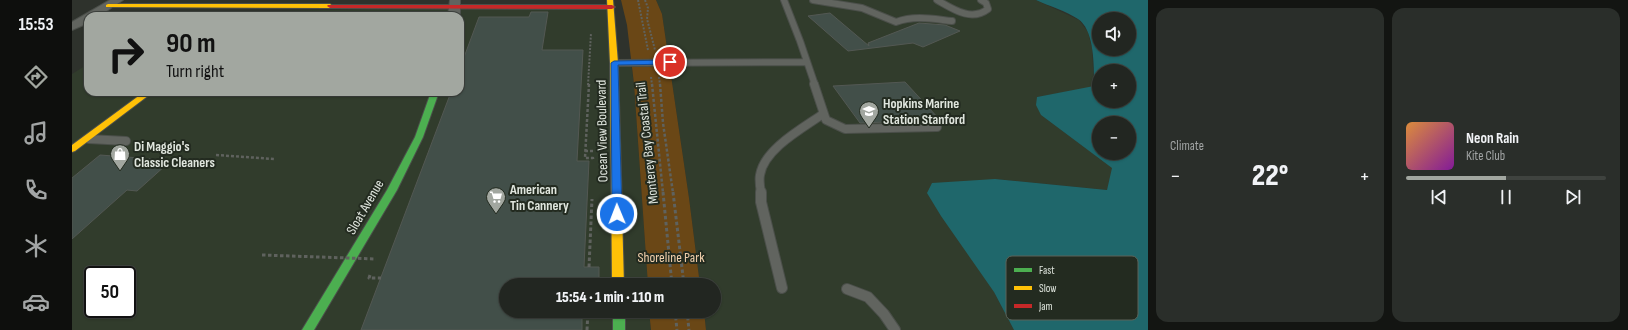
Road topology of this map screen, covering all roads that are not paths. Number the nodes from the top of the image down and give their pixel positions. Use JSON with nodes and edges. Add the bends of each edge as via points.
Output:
{"nodes":[{"id":1,"x":118,"y":0,"type":"edge"},
{"id":2,"x":273,"y":0,"type":"edge"},
{"id":3,"x":784,"y":0,"type":"edge"},
{"id":4,"x":813,"y":0,"type":"edge"},
{"id":5,"x":937,"y":0,"type":"edge"},
{"id":6,"x":981,"y":0,"type":"edge"},
{"id":7,"x":611,"y":4,"type":"edge"},
{"id":8,"x":108,"y":6,"type":"junction"},
{"id":9,"x":265,"y":7,"type":"junction"},
{"id":10,"x":454,"y":8,"type":"edge"},
{"id":11,"x":98,"y":12,"type":"edge"},
{"id":12,"x":258,"y":12,"type":"edge"},
{"id":13,"x":84,"y":20,"type":"edge"},
{"id":14,"x":952,"y":21,"type":"dead end"},
{"id":15,"x":72,"y":27,"type":"edge"},
{"id":16,"x":807,"y":62,"type":"junction"},
{"id":17,"x":614,"y":63,"type":"junction"},
{"id":18,"x":145,"y":96,"type":"edge"},
{"id":19,"x":434,"y":96,"type":"edge"},
{"id":20,"x":823,"y":114,"type":"junction"},
{"id":21,"x":937,"y":127,"type":"dead end"},
{"id":22,"x":86,"y":139,"type":"junction"},
{"id":23,"x":126,"y":141,"type":"dead end"},
{"id":24,"x":72,"y":149,"type":"edge"},
{"id":25,"x":618,"y":278,"type":"edge"},
{"id":26,"x":782,"y":288,"type":"dead end"},
{"id":27,"x":847,"y":289,"type":"dead end"},
{"id":28,"x":619,"y":318,"type":"edge"},
{"id":29,"x":308,"y":330,"type":"edge"},
{"id":30,"x":619,"y":330,"type":"edge"},
{"id":31,"x":894,"y":330,"type":"edge"}],
"edges":[{"from":1,"to":8,"type":"street"},
{"from":2,"to":9,"type":"street"},
{"from":3,"to":16,"type":"lane"},
{"from":4,"to":14,"type":"lane","via":[[862,8],[896,22],[919,17]]},
{"from":5,"to":6,"type":"lane","via":[[953,10],[974,15],[988,9]]},
{"from":7,"to":10,"type":"street","via":[[594,7]]},
{"from":7,"to":17,"type":"street","name":"Ocean View Boulevard"},
{"from":8,"to":9,"type":"street"},
{"from":8,"to":11,"type":"street"},
{"from":9,"to":10,"type":"street"},
{"from":9,"to":12,"type":"street"},
{"from":13,"to":15,"type":"street"},
{"from":16,"to":17,"type":"lane"},
{"from":16,"to":20,"type":"lane"},
{"from":17,"to":25,"type":"street","name":"Ocean View Boulevard"},
{"from":18,"to":22,"type":"street"},
{"from":19,"to":29,"type":"street","name":"Sloat Avenue","via":[[419,137],[392,190]]},
{"from":20,"to":21,"type":"lane","via":[[826,120],[845,129]]},
{"from":20,"to":26,"type":"lane","via":[[780,143],[768,156],[760,174],[762,202]]},
{"from":22,"to":23,"type":"lane"},
{"from":22,"to":24,"type":"street"},
{"from":27,"to":31,"type":"lane","via":[[868,297],[884,314]]},
{"from":28,"to":30,"type":"street"}]}
